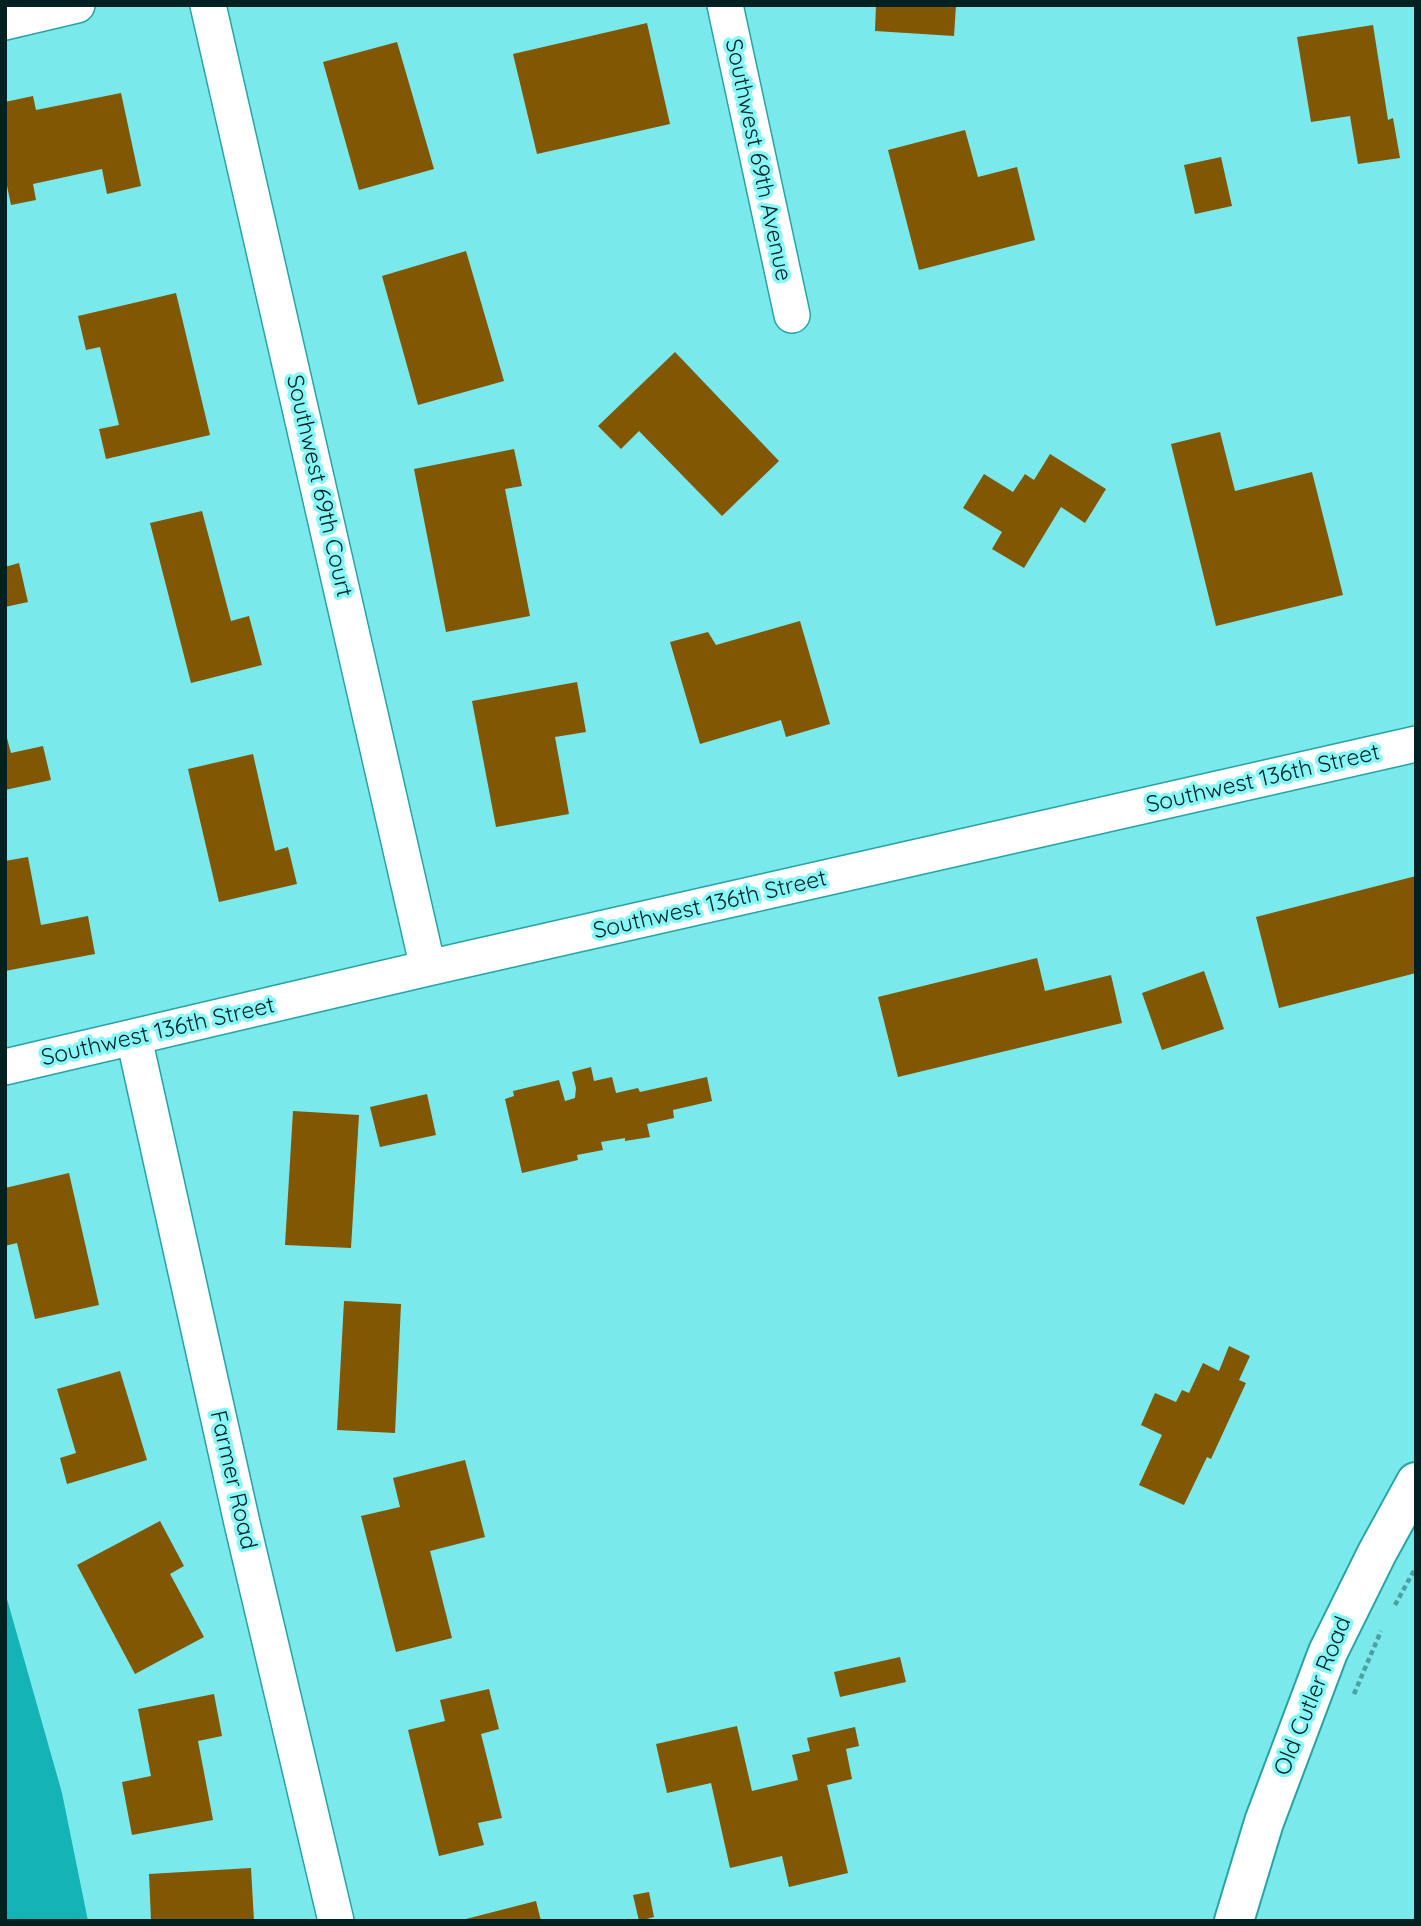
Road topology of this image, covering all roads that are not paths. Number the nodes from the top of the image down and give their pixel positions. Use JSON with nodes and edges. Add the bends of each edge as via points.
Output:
{"nodes":[{"id":1,"x":76,"y":5,"type":"edge"},
{"id":2,"x":208,"y":5,"type":"edge"},
{"id":3,"x":725,"y":5,"type":"edge"},
{"id":4,"x":5,"y":22,"type":"edge"},
{"id":5,"x":792,"y":315,"type":"dead end"},
{"id":6,"x":1416,"y":744,"type":"edge"},
{"id":7,"x":428,"y":968,"type":"junction"},
{"id":8,"x":134,"y":1038,"type":"junction"},
{"id":9,"x":5,"y":1067,"type":"edge"},
{"id":10,"x":1416,"y":1482,"type":"edge"},
{"id":11,"x":336,"y":1921,"type":"edge"},
{"id":12,"x":1234,"y":1921,"type":"edge"}],
"edges":[{"from":1,"to":4,"type":"street"},
{"from":2,"to":7,"type":"street","name":"Southwest 69th Court"},
{"from":3,"to":5,"type":"street","name":"Southwest 69th Avenue"},
{"from":6,"to":7,"type":"street","name":"Southwest 136th Street"},
{"from":7,"to":8,"type":"street","name":"Southwest 136th Street"},
{"from":8,"to":9,"type":"street","name":"Southwest 136th Street"},
{"from":8,"to":11,"type":"street","name":"Farmer Road"},
{"from":10,"to":12,"type":"main road","name":"Old Cutler Road","via":[[1328,1652],[1264,1822]]}]}
